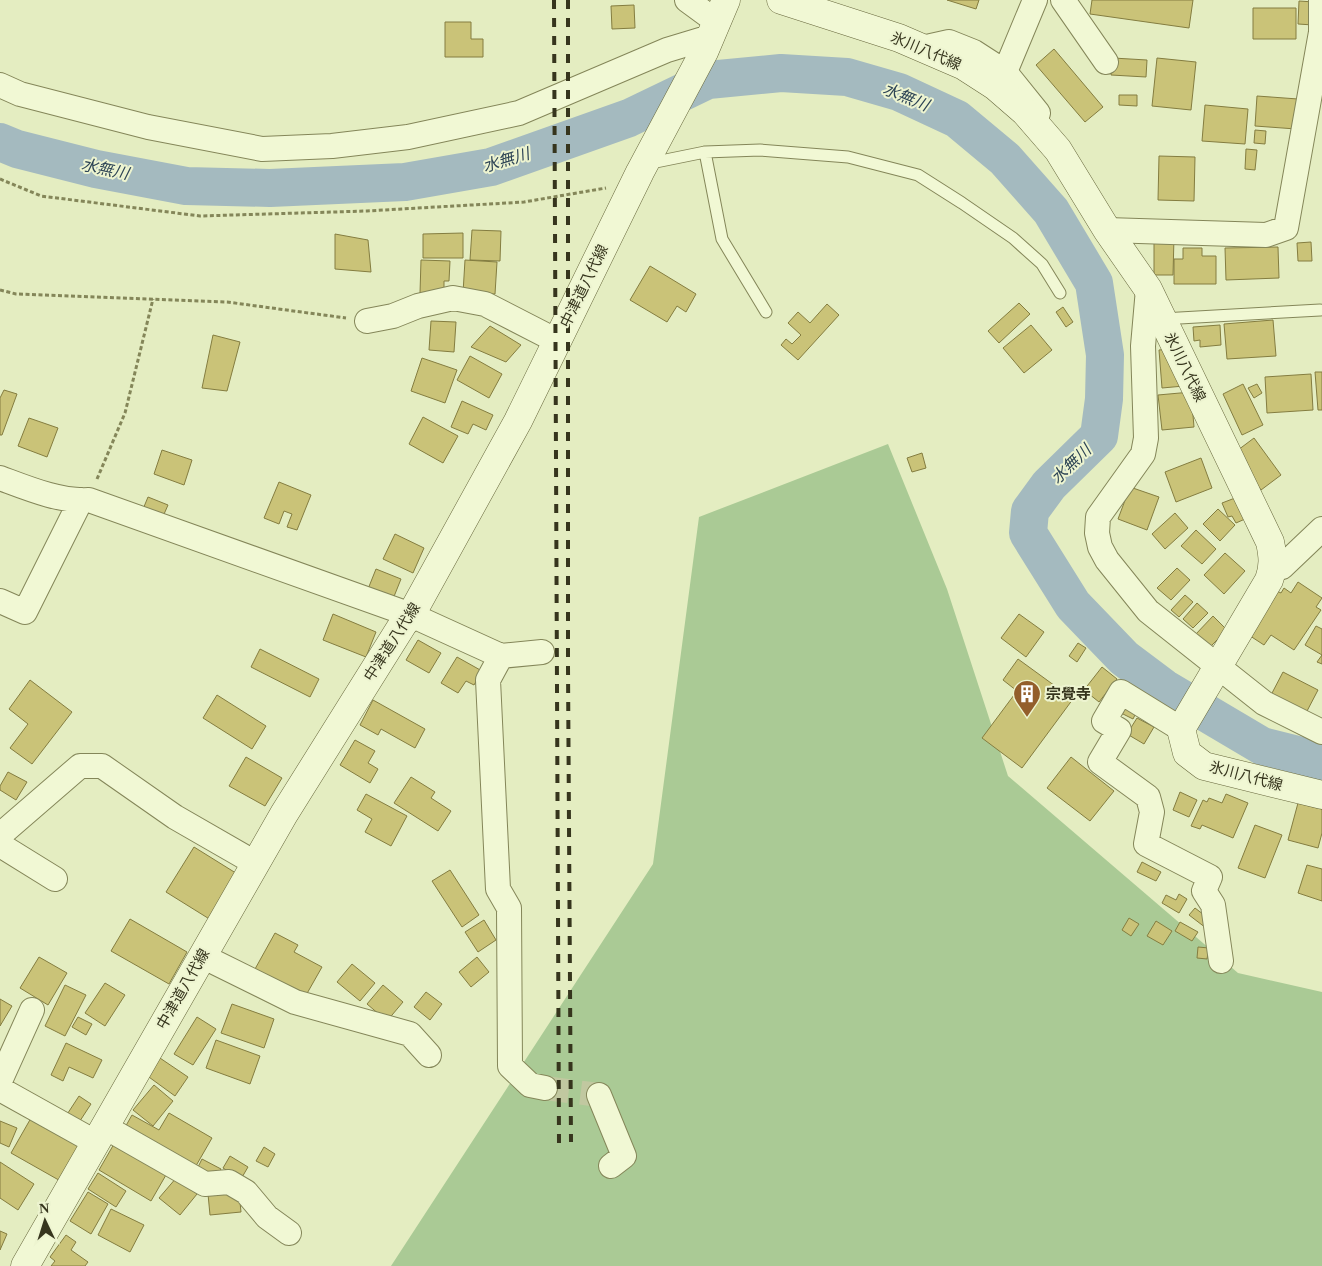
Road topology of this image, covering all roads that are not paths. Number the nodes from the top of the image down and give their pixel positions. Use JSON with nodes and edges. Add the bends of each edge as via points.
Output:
{"nodes":[{"id":1,"x":687,"y":0,"type":"edge"},
{"id":2,"x":781,"y":0,"type":"edge"},
{"id":3,"x":1035,"y":0,"type":"edge"},
{"id":4,"x":1063,"y":0,"type":"edge"},
{"id":5,"x":1321,"y":0,"type":"edge"},
{"id":6,"x":714,"y":28,"type":"edge"},
{"id":7,"x":922,"y":48,"type":"junction"},
{"id":8,"x":1106,"y":62,"type":"dead end"},
{"id":9,"x":1005,"y":72,"type":"junction"},
{"id":10,"x":0,"y":85,"type":"edge"},
{"id":11,"x":1058,"y":150,"type":"junction"},
{"id":12,"x":706,"y":152,"type":"junction"},
{"id":13,"x":642,"y":168,"type":"junction"},
{"id":14,"x":1107,"y":230,"type":"junction"},
{"id":15,"x":1148,"y":289,"type":"junction"},
{"id":16,"x":1060,"y":293,"type":"dead end"},
{"id":17,"x":1320,"y":310,"type":"dead end"},
{"id":18,"x":766,"y":312,"type":"dead end"},
{"id":19,"x":1162,"y":319,"type":"junction"},
{"id":20,"x":366,"y":321,"type":"road end"},
{"id":21,"x":557,"y":341,"type":"junction"},
{"id":22,"x":0,"y":478,"type":"edge"},
{"id":23,"x":85,"y":500,"type":"junction"},
{"id":24,"x":1322,"y":529,"type":"edge"},
{"id":25,"x":1273,"y":569,"type":"junction"},
{"id":26,"x":0,"y":601,"type":"edge"},
{"id":27,"x":411,"y":615,"type":"junction"},
{"id":28,"x":542,"y":652,"type":"dead end"},
{"id":29,"x":501,"y":656,"type":"junction"},
{"id":30,"x":1216,"y":669,"type":"junction"},
{"id":31,"x":1183,"y":724,"type":"junction"},
{"id":32,"x":1322,"y":732,"type":"edge"},
{"id":33,"x":1322,"y":795,"type":"edge"},
{"id":34,"x":0,"y":833,"type":"edge"},
{"id":35,"x":0,"y":845,"type":"edge"},
{"id":36,"x":255,"y":863,"type":"junction"},
{"id":37,"x":55,"y":879,"type":"dead end"},
{"id":38,"x":202,"y":956,"type":"junction"},
{"id":39,"x":1221,"y":961,"type":"dead end"},
{"id":40,"x":32,"y":1010,"type":"dead end"},
{"id":41,"x":429,"y":1055,"type":"dead end"},
{"id":42,"x":0,"y":1081,"type":"edge"},
{"id":43,"x":545,"y":1088,"type":"tunnel mouth"},
{"id":44,"x":0,"y":1089,"type":"edge"},
{"id":45,"x":599,"y":1095,"type":"dead end"},
{"id":46,"x":100,"y":1134,"type":"junction"},
{"id":47,"x":610,"y":1166,"type":"dead end"},
{"id":48,"x":289,"y":1233,"type":"dead end"},
{"id":49,"x":25,"y":1266,"type":"edge"}],
"edges":[{"from":1,"to":6,"type":"street"},
{"from":2,"to":7,"type":"main road","name":"氷川八代線"},
{"from":3,"to":9,"type":"street"},
{"from":4,"to":8,"type":"street"},
{"from":5,"to":14,"type":"street","via":[[1321,32],[1286,228],[1266,235]]},
{"from":6,"to":10,"type":"street","via":[[519,113],[408,137],[332,146],[262,149],[148,127],[20,94]]},
{"from":6,"to":13,"type":"main road","name":"中津道八代線"},
{"from":7,"to":9,"type":"street","via":[[948,42],[974,52]]},
{"from":7,"to":11,"type":"main road","name":"氷川八代線","via":[[964,66],[995,86],[1025,112]]},
{"from":9,"to":11,"type":"street","via":[[1037,112]]},
{"from":11,"to":14,"type":"main road","name":"氷川八代線"},
{"from":12,"to":13,"type":"lane"},
{"from":12,"to":16,"type":"lane","via":[[760,150],[848,157],[918,175],[1013,238],[1042,264]]},
{"from":12,"to":18,"type":"lane","via":[[722,239]]},
{"from":13,"to":21,"type":"main road","name":"中津道八代線"},
{"from":14,"to":15,"type":"main road","name":"氷川八代線"},
{"from":15,"to":19,"type":"main road","name":"氷川八代線"},
{"from":15,"to":30,"type":"street","via":[[1143,346],[1146,438],[1143,454],[1098,517],[1097,533],[1107,560],[1148,611]]},
{"from":17,"to":19,"type":"lane"},
{"from":19,"to":25,"type":"main road","name":"氷川八代線","via":[[1270,542]]},
{"from":20,"to":21,"type":"street","via":[[453,298],[485,304]]},
{"from":21,"to":27,"type":"main road","name":"中津道八代線","via":[[518,421]]},
{"from":22,"to":23,"type":"street","via":[[38,492]]},
{"from":23,"to":26,"type":"street","via":[[25,612]]},
{"from":23,"to":27,"type":"street"},
{"from":24,"to":25,"type":"street","via":[[1282,567]]},
{"from":25,"to":30,"type":"main road"},
{"from":27,"to":29,"type":"street"},
{"from":27,"to":36,"type":"main road","name":"中津道八代線"},
{"from":28,"to":29,"type":"street"},
{"from":29,"to":43,"type":"street","via":[[488,680],[498,889],[509,908],[510,1066],[530,1086]]},
{"from":30,"to":31,"type":"main road"},
{"from":30,"to":32,"type":"street","via":[[1264,703]]},
{"from":31,"to":33,"type":"main road","name":"氷川八代線","via":[[1187,754],[1204,766]]},
{"from":31,"to":39,"type":"street","via":[[1120,692],[1104,721],[1119,730],[1100,762],[1148,797],[1152,812],[1146,844],[1210,877],[1204,891],[1213,904]]},
{"from":34,"to":36,"type":"street","via":[[80,766],[102,766],[175,817]]},
{"from":35,"to":37,"type":"street"},
{"from":36,"to":38,"type":"main road","name":"中津道八代線"},
{"from":38,"to":41,"type":"street","via":[[295,1002],[410,1034]]},
{"from":38,"to":46,"type":"main road","name":"中津道八代線"},
{"from":40,"to":42,"type":"street"},
{"from":44,"to":46,"type":"street"},
{"from":45,"to":47,"type":"street","via":[[624,1156]]},
{"from":46,"to":48,"type":"street","via":[[205,1184],[229,1182],[246,1192],[267,1217]]},
{"from":46,"to":49,"type":"main road","name":"中津道八代線"}]}
